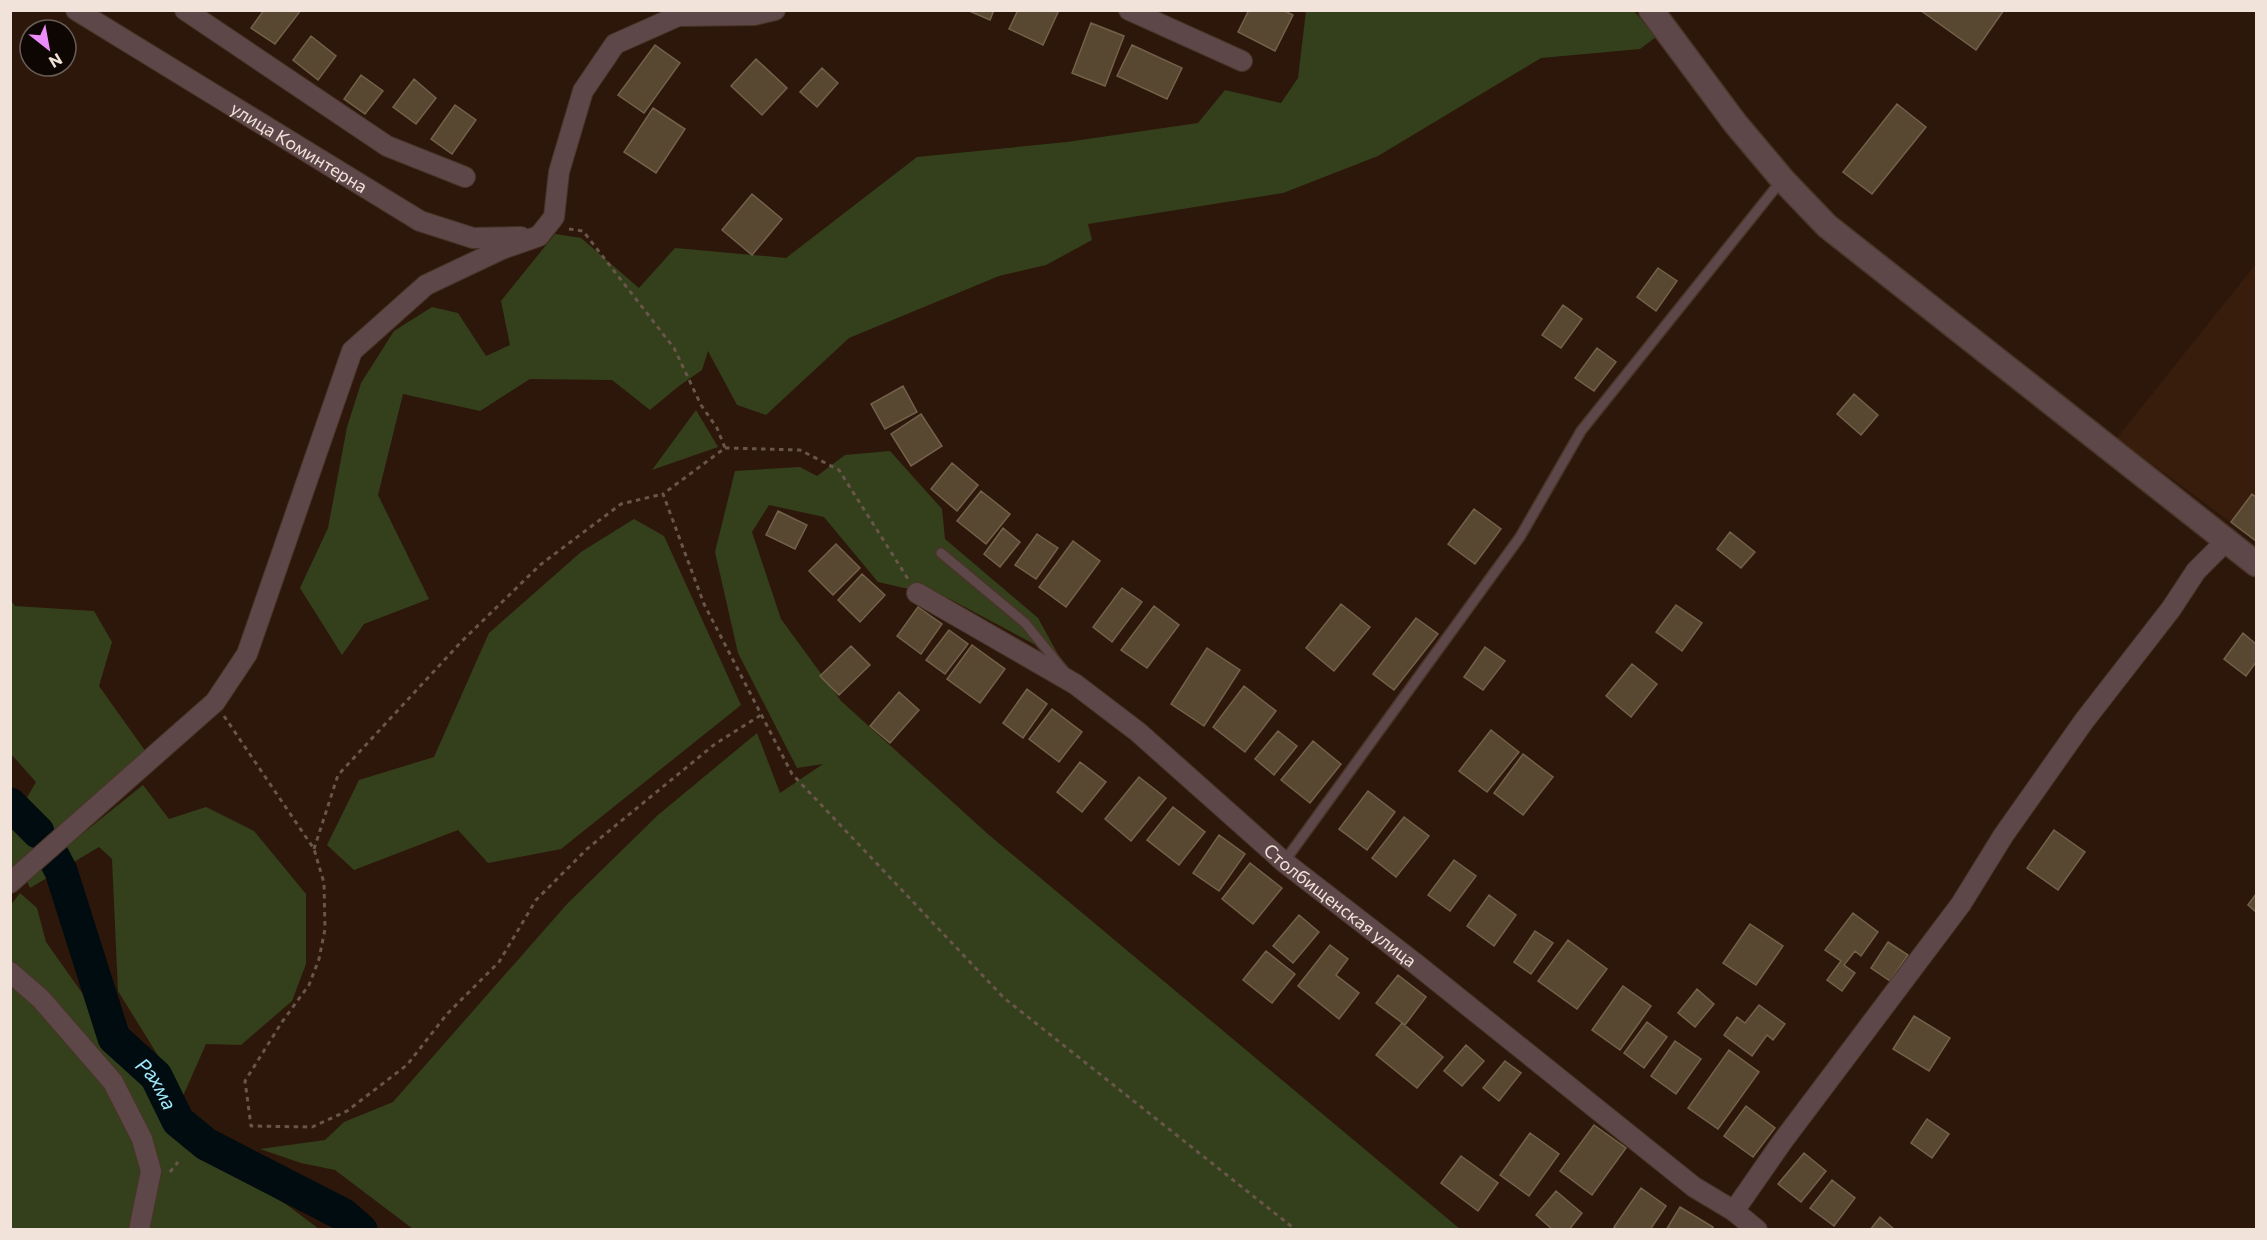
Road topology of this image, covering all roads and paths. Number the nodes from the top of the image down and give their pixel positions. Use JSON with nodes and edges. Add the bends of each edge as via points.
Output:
{"nodes":[{"id":1,"x":76,"y":10,"type":"edge"},
{"id":2,"x":186,"y":10,"type":"edge"},
{"id":3,"x":775,"y":10,"type":"edge"},
{"id":4,"x":1129,"y":10,"type":"edge"},
{"id":5,"x":1651,"y":10,"type":"edge"},
{"id":6,"x":1242,"y":61,"type":"dead end"},
{"id":7,"x":465,"y":177,"type":"dead end"},
{"id":8,"x":1783,"y":180,"type":"junction"},
{"id":9,"x":543,"y":231,"type":"junction"},
{"id":10,"x":725,"y":448,"type":"junction"},
{"id":11,"x":663,"y":494,"type":"junction"},
{"id":12,"x":2226,"y":541,"type":"junction"},
{"id":13,"x":941,"y":553,"type":"dead end"},
{"id":14,"x":2256,"y":564,"type":"edge"},
{"id":15,"x":917,"y":593,"type":"joint"},
{"id":16,"x":1075,"y":684,"type":"junction"},
{"id":17,"x":215,"y":702,"type":"junction"},
{"id":18,"x":761,"y":715,"type":"junction"},
{"id":19,"x":314,"y":849,"type":"junction"},
{"id":20,"x":1284,"y":862,"type":"junction"},
{"id":21,"x":10,"y":883,"type":"edge"},
{"id":22,"x":10,"y":972,"type":"edge"},
{"id":23,"x":1734,"y":1211,"type":"junction"},
{"id":24,"x":139,"y":1230,"type":"edge"},
{"id":25,"x":1296,"y":1230,"type":"edge"},
{"id":26,"x":1757,"y":1230,"type":"edge"}],
"edges":[{"from":1,"to":9,"type":"street","name":"улица Коминтерна","via":[[420,221],[473,238]]},
{"from":2,"to":7,"type":"street","via":[[387,147]]},
{"from":3,"to":9,"type":"street","via":[[754,15],[678,16],[615,44],[583,91],[559,172],[554,217]]},
{"from":4,"to":6,"type":"street"},
{"from":5,"to":8,"type":"street"},
{"from":8,"to":12,"type":"street","via":[[1827,226]]},
{"from":8,"to":20,"type":"lane","via":[[1581,431],[1520,537]]},
{"from":9,"to":10,"type":"path","via":[[583,231],[674,348]]},
{"from":9,"to":17,"type":"street","via":[[426,285],[352,351],[247,654]]},
{"from":10,"to":11,"type":"path"},
{"from":10,"to":15,"type":"path","via":[[800,450],[839,470]]},
{"from":11,"to":18,"type":"path","via":[[704,604]]},
{"from":11,"to":19,"type":"path","via":[[621,504],[540,565],[462,641],[338,775]]},
{"from":12,"to":14,"type":"street"},
{"from":12,"to":23,"type":"street","via":[[2196,571],[2084,721],[2003,836],[1961,904]]},
{"from":13,"to":16,"type":"lane","via":[[1025,623]]},
{"from":15,"to":16,"type":"street","name":"Столбищенская улица"},
{"from":16,"to":20,"type":"street","name":"Столбищенская улица","via":[[1138,732]]},
{"from":17,"to":19,"type":"path"},
{"from":17,"to":21,"type":"street"},
{"from":18,"to":19,"type":"path","via":[[715,744],[587,849],[544,891],[499,962],[447,1014],[407,1065],[346,1112],[312,1127],[251,1126],[245,1081],[309,985],[319,959],[325,928],[324,884]]},
{"from":18,"to":25,"type":"path","via":[[792,774],[1004,998]]},
{"from":20,"to":23,"type":"street","name":"Столбищенская улица","via":[[1694,1187]]},
{"from":22,"to":24,"type":"street","via":[[41,999],[114,1082],[137,1129],[151,1172]]},
{"from":23,"to":26,"type":"street","name":"Столбищенская улица"}]}
